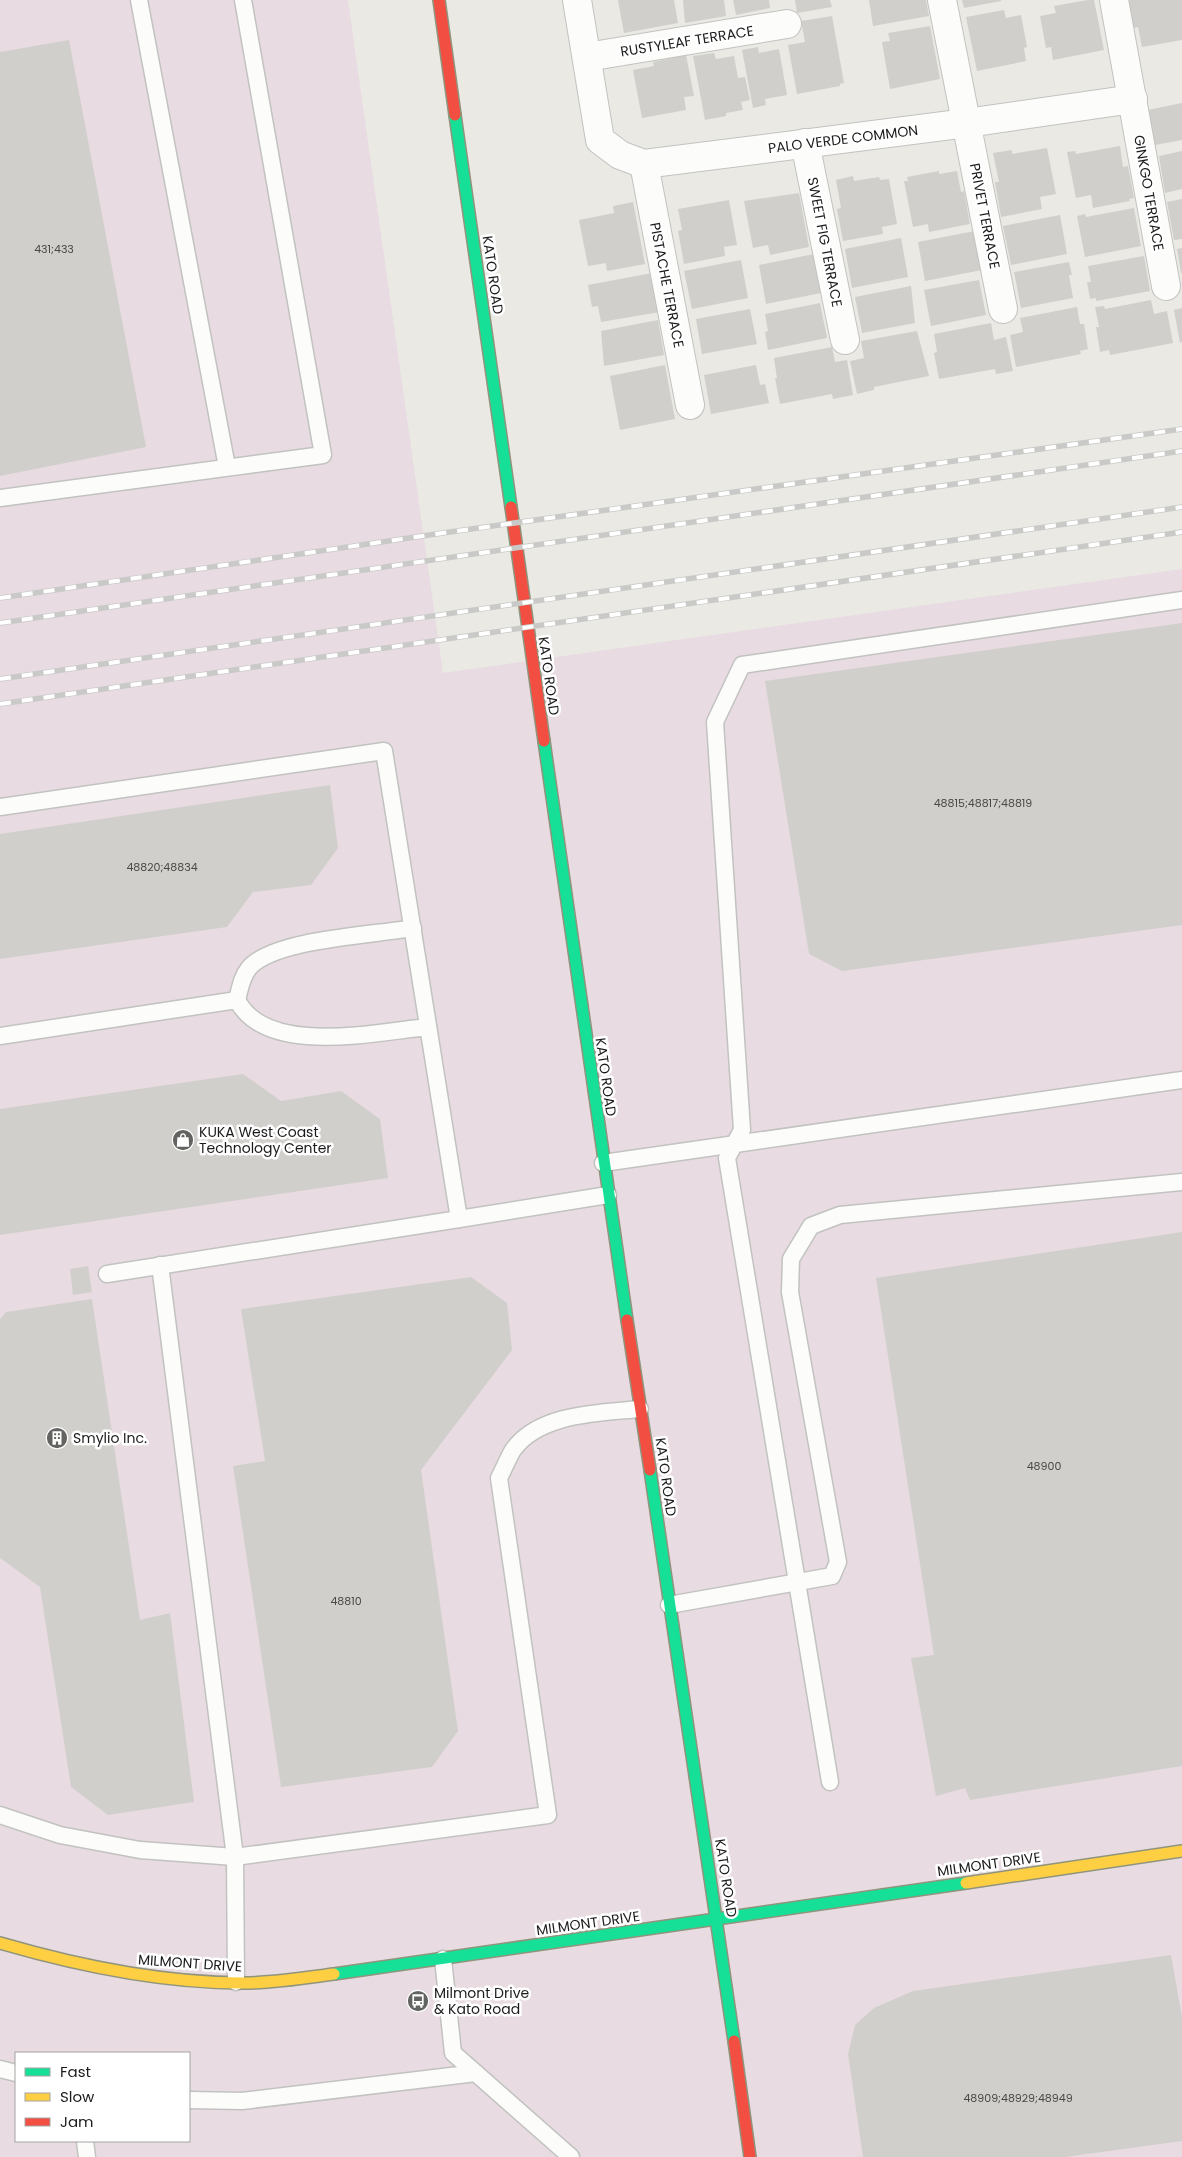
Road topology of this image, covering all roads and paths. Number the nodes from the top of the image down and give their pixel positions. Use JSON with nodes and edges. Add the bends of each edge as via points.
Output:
{"nodes":[{"id":1,"x":139,"y":0,"type":"edge"},
{"id":2,"x":243,"y":0,"type":"edge"},
{"id":3,"x":438,"y":0,"type":"edge"},
{"id":4,"x":577,"y":0,"type":"edge"},
{"id":5,"x":942,"y":0,"type":"edge"},
{"id":6,"x":1114,"y":0,"type":"edge"},
{"id":7,"x":787,"y":24,"type":"dead end"},
{"id":8,"x":587,"y":57,"type":"junction"},
{"id":9,"x":1132,"y":99,"type":"junction"},
{"id":10,"x":967,"y":123,"type":"junction"},
{"id":11,"x":805,"y":143,"type":"junction"},
{"id":12,"x":644,"y":164,"type":"junction"},
{"id":13,"x":1166,"y":286,"type":"dead end"},
{"id":14,"x":1004,"y":309,"type":"dead end"},
{"id":15,"x":845,"y":340,"type":"dead end"},
{"id":16,"x":690,"y":405,"type":"dead end"},
{"id":17,"x":227,"y":468,"type":"junction"},
{"id":18,"x":0,"y":498,"type":"edge"},
{"id":19,"x":1182,"y":600,"type":"edge"},
{"id":20,"x":0,"y":807,"type":"edge"},
{"id":21,"x":413,"y":928,"type":"junction"},
{"id":22,"x":237,"y":1000,"type":"junction"},
{"id":23,"x":428,"y":1027,"type":"junction"},
{"id":24,"x":0,"y":1036,"type":"edge"},
{"id":25,"x":1182,"y":1080,"type":"edge"},
{"id":26,"x":734,"y":1145,"type":"junction"},
{"id":27,"x":603,"y":1163,"type":"junction"},
{"id":28,"x":1182,"y":1182,"type":"edge"},
{"id":29,"x":608,"y":1195,"type":"junction"},
{"id":30,"x":459,"y":1219,"type":"junction"},
{"id":31,"x":160,"y":1265,"type":"junction"},
{"id":32,"x":107,"y":1274,"type":"dead end"},
{"id":33,"x":640,"y":1409,"type":"junction"},
{"id":34,"x":796,"y":1584,"type":"junction"},
{"id":35,"x":669,"y":1605,"type":"junction"},
{"id":36,"x":830,"y":1782,"type":"dead end"},
{"id":37,"x":0,"y":1815,"type":"edge"},
{"id":38,"x":1182,"y":1851,"type":"edge"},
{"id":39,"x":235,"y":1857,"type":"junction"},
{"id":40,"x":717,"y":1919,"type":"junction"},
{"id":41,"x":0,"y":1943,"type":"edge"},
{"id":42,"x":443,"y":1960,"type":"junction"},
{"id":43,"x":236,"y":1982,"type":"junction"},
{"id":44,"x":0,"y":2069,"type":"edge"},
{"id":45,"x":15,"y":2073,"type":"edge"},
{"id":46,"x":476,"y":2074,"type":"junction"},
{"id":47,"x":190,"y":2100,"type":"edge"},
{"id":48,"x":85,"y":2142,"type":"edge"},
{"id":49,"x":565,"y":2156,"type":"edge"},
{"id":50,"x":87,"y":2157,"type":"edge"},
{"id":51,"x":750,"y":2157,"type":"edge"}],
"edges":[{"from":1,"to":17,"type":"lane"},
{"from":2,"to":17,"type":"lane","via":[[323,455]]},
{"from":3,"to":27,"type":"street","name":"KATO ROAD"},
{"from":4,"to":8,"type":"street","name":"PALO VERDE COMMON"},
{"from":5,"to":10,"type":"street","name":"PRIVET TERRACE"},
{"from":6,"to":9,"type":"street"},
{"from":7,"to":8,"type":"street","name":"RUSTYLEAF TERRACE"},
{"from":8,"to":12,"type":"street","name":"PALO VERDE COMMON","via":[[600,140],[620,155]]},
{"from":9,"to":10,"type":"street","name":"PALO VERDE COMMON"},
{"from":9,"to":13,"type":"street","name":"GINKGO TERRACE"},
{"from":10,"to":11,"type":"street","name":"PALO VERDE COMMON"},
{"from":10,"to":14,"type":"street","name":"PRIVET TERRACE"},
{"from":11,"to":12,"type":"street","name":"PALO VERDE COMMON"},
{"from":11,"to":15,"type":"street","name":"SWEET FIG TERRACE"},
{"from":12,"to":16,"type":"street","name":"PISTACHE TERRACE"},
{"from":17,"to":18,"type":"lane"},
{"from":19,"to":26,"type":"lane","via":[[742,665],[714,722],[742,1130]]},
{"from":20,"to":21,"type":"lane","via":[[384,751]]},
{"from":21,"to":22,"type":"lane","via":[[293,946],[271,954],[250,967],[242,980]]},
{"from":21,"to":23,"type":"lane"},
{"from":22,"to":23,"type":"lane","via":[[242,1011],[253,1021],[300,1036],[338,1036]]},
{"from":22,"to":24,"type":"lane"},
{"from":23,"to":30,"type":"lane"},
{"from":25,"to":26,"type":"lane"},
{"from":26,"to":27,"type":"lane"},
{"from":26,"to":34,"type":"lane","via":[[727,1158]]},
{"from":27,"to":29,"type":"street","name":"KATO ROAD"},
{"from":28,"to":34,"type":"lane","via":[[840,1215],[812,1226],[791,1259],[790,1292],[838,1562],[832,1576]]},
{"from":29,"to":30,"type":"lane"},
{"from":29,"to":33,"type":"street","name":"KATO ROAD"},
{"from":30,"to":31,"type":"lane"},
{"from":31,"to":32,"type":"lane"},
{"from":31,"to":39,"type":"lane"},
{"from":33,"to":35,"type":"street","name":"KATO ROAD"},
{"from":33,"to":39,"type":"lane","via":[[566,1417],[530,1434],[514,1449],[499,1478],[548,1815]]},
{"from":34,"to":35,"type":"lane"},
{"from":34,"to":36,"type":"lane"},
{"from":35,"to":40,"type":"street","name":"KATO ROAD"},
{"from":37,"to":39,"type":"lane","via":[[60,1835],[122,1846]]},
{"from":38,"to":40,"type":"street","name":"MILMONT DRIVE"},
{"from":39,"to":43,"type":"lane"},
{"from":40,"to":42,"type":"street","name":"MILMONT DRIVE"},
{"from":40,"to":51,"type":"street","name":"KATO ROAD"},
{"from":41,"to":43,"type":"street","name":"MILMONT DRIVE","via":[[63,1962],[148,1977]]},
{"from":42,"to":43,"type":"street","name":"MILMONT DRIVE","via":[[354,1972]]},
{"from":42,"to":46,"type":"lane","via":[[453,2053]]},
{"from":44,"to":45,"type":"lane"},
{"from":46,"to":47,"type":"lane","via":[[242,2101]]},
{"from":46,"to":49,"type":"lane"},
{"from":48,"to":50,"type":"lane"}]}
